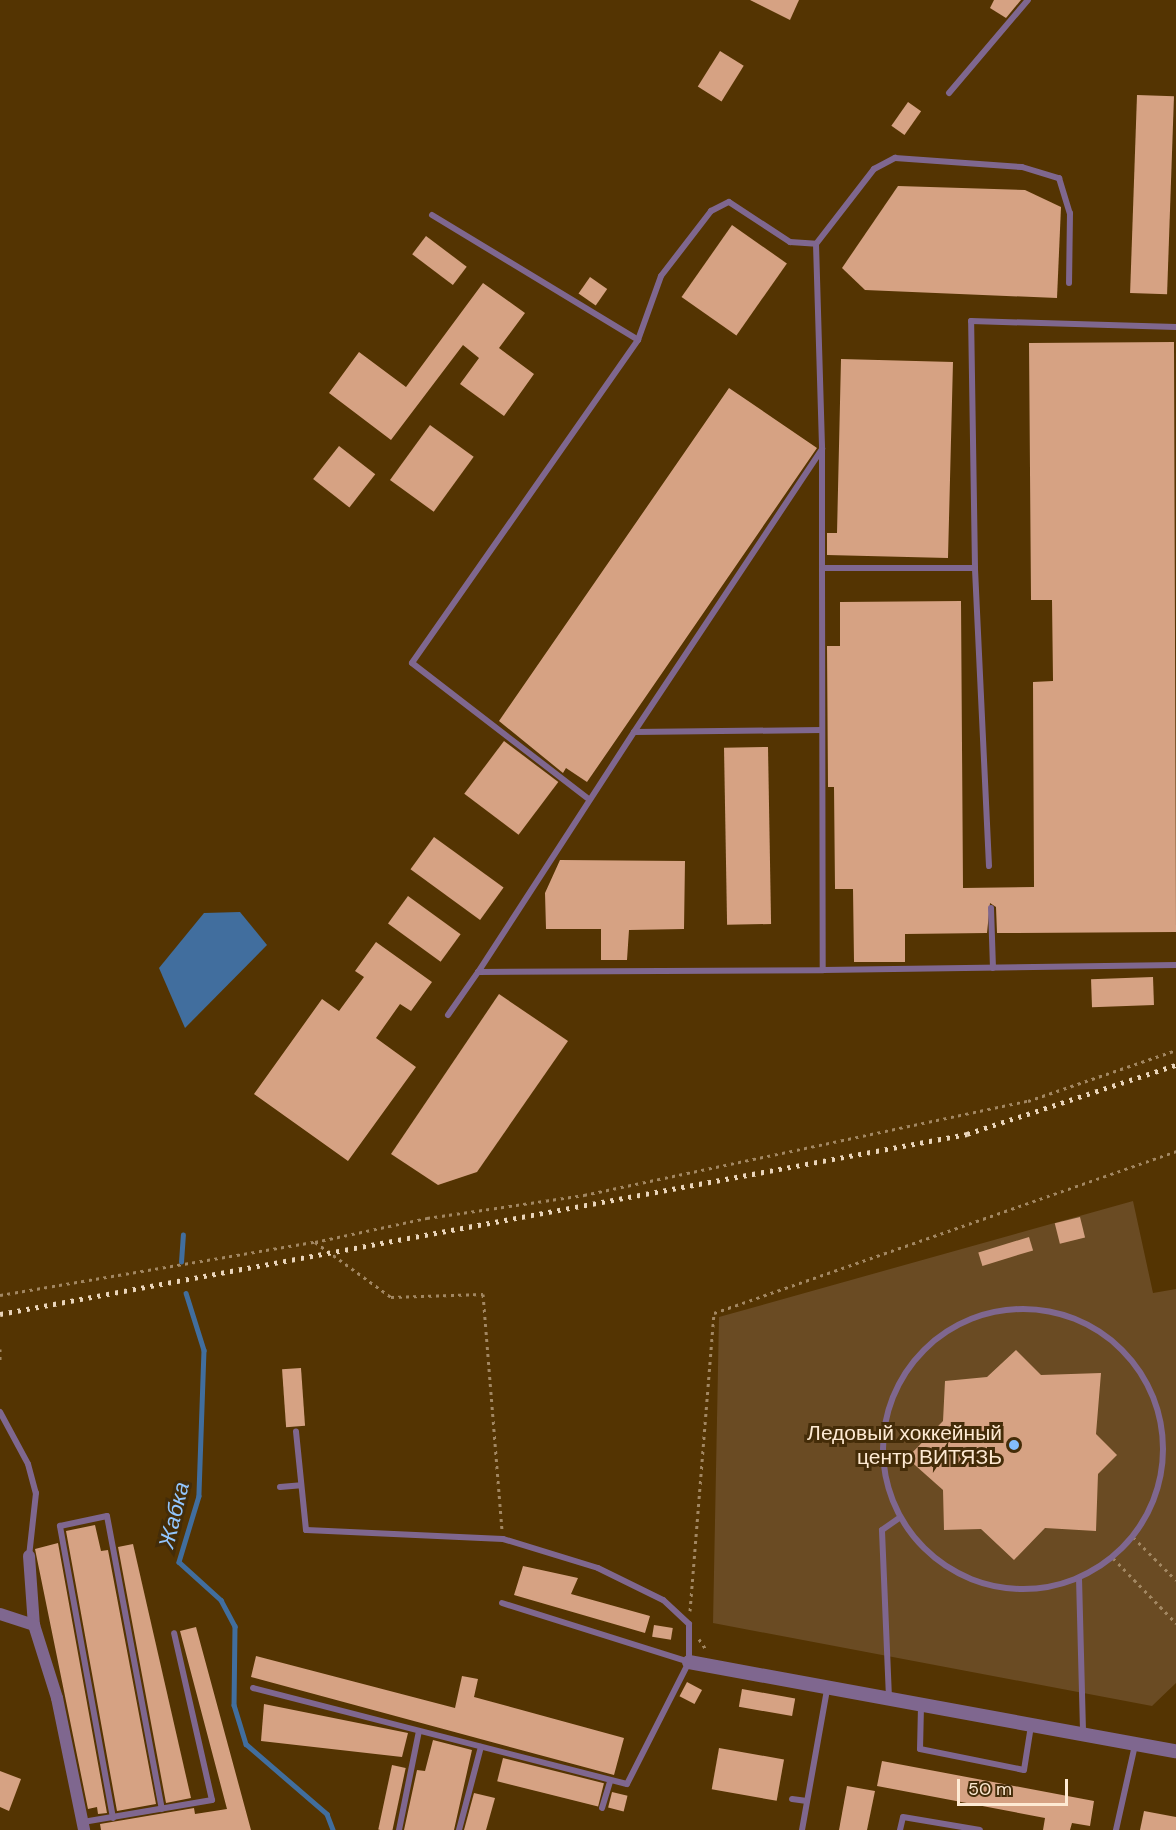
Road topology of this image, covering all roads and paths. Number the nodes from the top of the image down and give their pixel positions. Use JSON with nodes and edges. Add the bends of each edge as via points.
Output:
{"nodes":[{"id":1,"x":1028,"y":0,"type":"edge"},
{"id":2,"x":949,"y":93,"type":"dead end"},
{"id":3,"x":432,"y":215,"type":"dead end"},
{"id":4,"x":816,"y":244,"type":"junction"},
{"id":5,"x":1069,"y":283,"type":"dead end"},
{"id":6,"x":1176,"y":327,"type":"edge"},
{"id":7,"x":638,"y":340,"type":"junction"},
{"id":8,"x":822,"y":449,"type":"junction"},
{"id":9,"x":822,"y":568,"type":"junction"},
{"id":10,"x":975,"y":568,"type":"junction"},
{"id":11,"x":822,"y":730,"type":"junction"},
{"id":12,"x":634,"y":732,"type":"junction"},
{"id":13,"x":587,"y":798,"type":"junction"},
{"id":14,"x":989,"y":866,"type":"dead end"},
{"id":15,"x":991,"y":908,"type":"dead end"},
{"id":16,"x":1176,"y":965,"type":"edge"},
{"id":17,"x":993,"y":968,"type":"junction"},
{"id":18,"x":823,"y":970,"type":"junction"},
{"id":19,"x":478,"y":972,"type":"junction"},
{"id":20,"x":448,"y":1015,"type":"dead end"},
{"id":21,"x":1176,"y":1050,"type":"edge"},
{"id":22,"x":1176,"y":1151,"type":"edge"},
{"id":23,"x":315,"y":1242,"type":"junction"},
{"id":24,"x":0,"y":1294,"type":"edge"},
{"id":25,"x":0,"y":1349,"type":"edge"},
{"id":26,"x":0,"y":1362,"type":"edge"},
{"id":27,"x":0,"y":1412,"type":"edge"},
{"id":28,"x":296,"y":1432,"type":"dead end"},
{"id":29,"x":301,"y":1485,"type":"junction"},
{"id":30,"x":280,"y":1487,"type":"dead end"},
{"id":31,"x":899,"y":1518,"type":"junction"},
{"id":32,"x":1133,"y":1537,"type":"junction"},
{"id":33,"x":503,"y":1539,"type":"junction"},
{"id":34,"x":29,"y":1556,"type":"joint"},
{"id":35,"x":1113,"y":1558,"type":"junction"},
{"id":36,"x":1079,"y":1578,"type":"junction"},
{"id":37,"x":1176,"y":1580,"type":"edge"},
{"id":38,"x":502,"y":1603,"type":"dead end"},
{"id":39,"x":0,"y":1614,"type":"edge"},
{"id":40,"x":1176,"y":1623,"type":"edge"},
{"id":41,"x":34,"y":1624,"type":"junction"},
{"id":42,"x":689,"y":1624,"type":"junction"},
{"id":43,"x":174,"y":1633,"type":"dead end"},
{"id":44,"x":689,"y":1662,"type":"junction"},
{"id":45,"x":253,"y":1689,"type":"dead end"},
{"id":46,"x":827,"y":1689,"type":"junction"},
{"id":47,"x":889,"y":1699,"type":"junction"},
{"id":48,"x":921,"y":1705,"type":"junction"},
{"id":49,"x":1031,"y":1725,"type":"junction"},
{"id":50,"x":419,"y":1731,"type":"junction"},
{"id":51,"x":1083,"y":1734,"type":"junction"},
{"id":52,"x":1135,"y":1745,"type":"junction"},
{"id":53,"x":481,"y":1747,"type":"junction"},
{"id":54,"x":1176,"y":1752,"type":"edge"},
{"id":55,"x":610,"y":1781,"type":"junction"},
{"id":56,"x":792,"y":1798,"type":"dead end"},
{"id":57,"x":807,"y":1801,"type":"junction"},
{"id":58,"x":602,"y":1808,"type":"dead end"},
{"id":59,"x":162,"y":1809,"type":"junction"},
{"id":60,"x":113,"y":1818,"type":"junction"},
{"id":61,"x":84,"y":1826,"type":"edge"},
{"id":62,"x":399,"y":1830,"type":"edge"},
{"id":63,"x":459,"y":1830,"type":"edge"},
{"id":64,"x":802,"y":1830,"type":"edge"},
{"id":65,"x":900,"y":1830,"type":"edge"},
{"id":66,"x":980,"y":1830,"type":"edge"},
{"id":67,"x":1116,"y":1830,"type":"edge"}],
"edges":[{"from":1,"to":2,"type":"lane"},
{"from":3,"to":7,"type":"lane"},
{"from":4,"to":5,"type":"lane","via":[[884,161],[1022,167],[1059,178],[1066,191]]},
{"from":4,"to":7,"type":"lane","via":[[790,242],[729,202],[711,211],[661,276]]},
{"from":4,"to":8,"type":"lane"},
{"from":6,"to":10,"type":"lane","via":[[971,321]]},
{"from":7,"to":13,"type":"lane","via":[[412,663]]},
{"from":8,"to":9,"type":"lane"},
{"from":8,"to":12,"type":"lane"},
{"from":9,"to":10,"type":"lane"},
{"from":9,"to":11,"type":"lane"},
{"from":10,"to":14,"type":"lane"},
{"from":11,"to":12,"type":"lane"},
{"from":11,"to":18,"type":"lane"},
{"from":12,"to":13,"type":"lane"},
{"from":13,"to":19,"type":"lane"},
{"from":15,"to":17,"type":"lane"},
{"from":16,"to":17,"type":"lane"},
{"from":17,"to":18,"type":"lane"},
{"from":18,"to":19,"type":"lane"},
{"from":19,"to":20,"type":"lane"},
{"from":21,"to":23,"type":"path","via":[[1028,1101],[584,1196],[427,1218]]},
{"from":22,"to":42,"type":"path","via":[[714,1313]]},
{"from":23,"to":24,"type":"path"},
{"from":23,"to":33,"type":"path","via":[[391,1297],[483,1294]]},
{"from":25,"to":26,"type":"path"},
{"from":27,"to":34,"type":"lane","via":[[28,1464],[36,1493]]},
{"from":28,"to":29,"type":"lane"},
{"from":29,"to":30,"type":"lane"},
{"from":29,"to":33,"type":"lane","via":[[306,1530]]},
{"from":31,"to":32,"type":"lane","via":[[885,1482],[882,1445],[888,1407],[904,1373],[929,1344],[960,1323],[996,1311],[1034,1309],[1072,1317],[1105,1335],[1133,1361],[1152,1393],[1163,1430],[1163,1467],[1153,1504]]},
{"from":31,"to":36,"type":"lane","via":[[938,1562],[982,1584],[1021,1590]]},
{"from":31,"to":47,"type":"lane","via":[[882,1530]]},
{"from":32,"to":35,"type":"lane"},
{"from":32,"to":37,"type":"path"},
{"from":33,"to":42,"type":"lane","via":[[598,1568],[663,1600]]},
{"from":34,"to":41,"type":"street"},
{"from":35,"to":36,"type":"lane"},
{"from":35,"to":40,"type":"path"},
{"from":36,"to":51,"type":"lane"},
{"from":38,"to":44,"type":"lane"},
{"from":39,"to":41,"type":"street"},
{"from":41,"to":61,"type":"street","via":[[57,1698]]},
{"from":42,"to":44,"type":"lane"},
{"from":43,"to":59,"type":"lane","via":[[212,1800]]},
{"from":44,"to":46,"type":"street"},
{"from":44,"to":55,"type":"lane","via":[[627,1784]]},
{"from":45,"to":50,"type":"lane"},
{"from":46,"to":47,"type":"street"},
{"from":46,"to":57,"type":"lane"},
{"from":47,"to":48,"type":"street"},
{"from":48,"to":49,"type":"street"},
{"from":48,"to":49,"type":"lane","via":[[920,1749],[1024,1770]]},
{"from":49,"to":51,"type":"street"},
{"from":50,"to":53,"type":"lane"},
{"from":50,"to":62,"type":"lane"},
{"from":51,"to":52,"type":"street"},
{"from":52,"to":54,"type":"street"},
{"from":52,"to":67,"type":"lane"},
{"from":53,"to":55,"type":"lane"},
{"from":53,"to":63,"type":"lane"},
{"from":55,"to":58,"type":"lane"},
{"from":56,"to":57,"type":"lane"},
{"from":57,"to":64,"type":"lane"},
{"from":59,"to":60,"type":"lane"},
{"from":59,"to":60,"type":"lane","via":[[107,1516],[60,1526]]},
{"from":60,"to":61,"type":"lane"},
{"from":65,"to":66,"type":"lane","via":[[903,1817]]}]}
